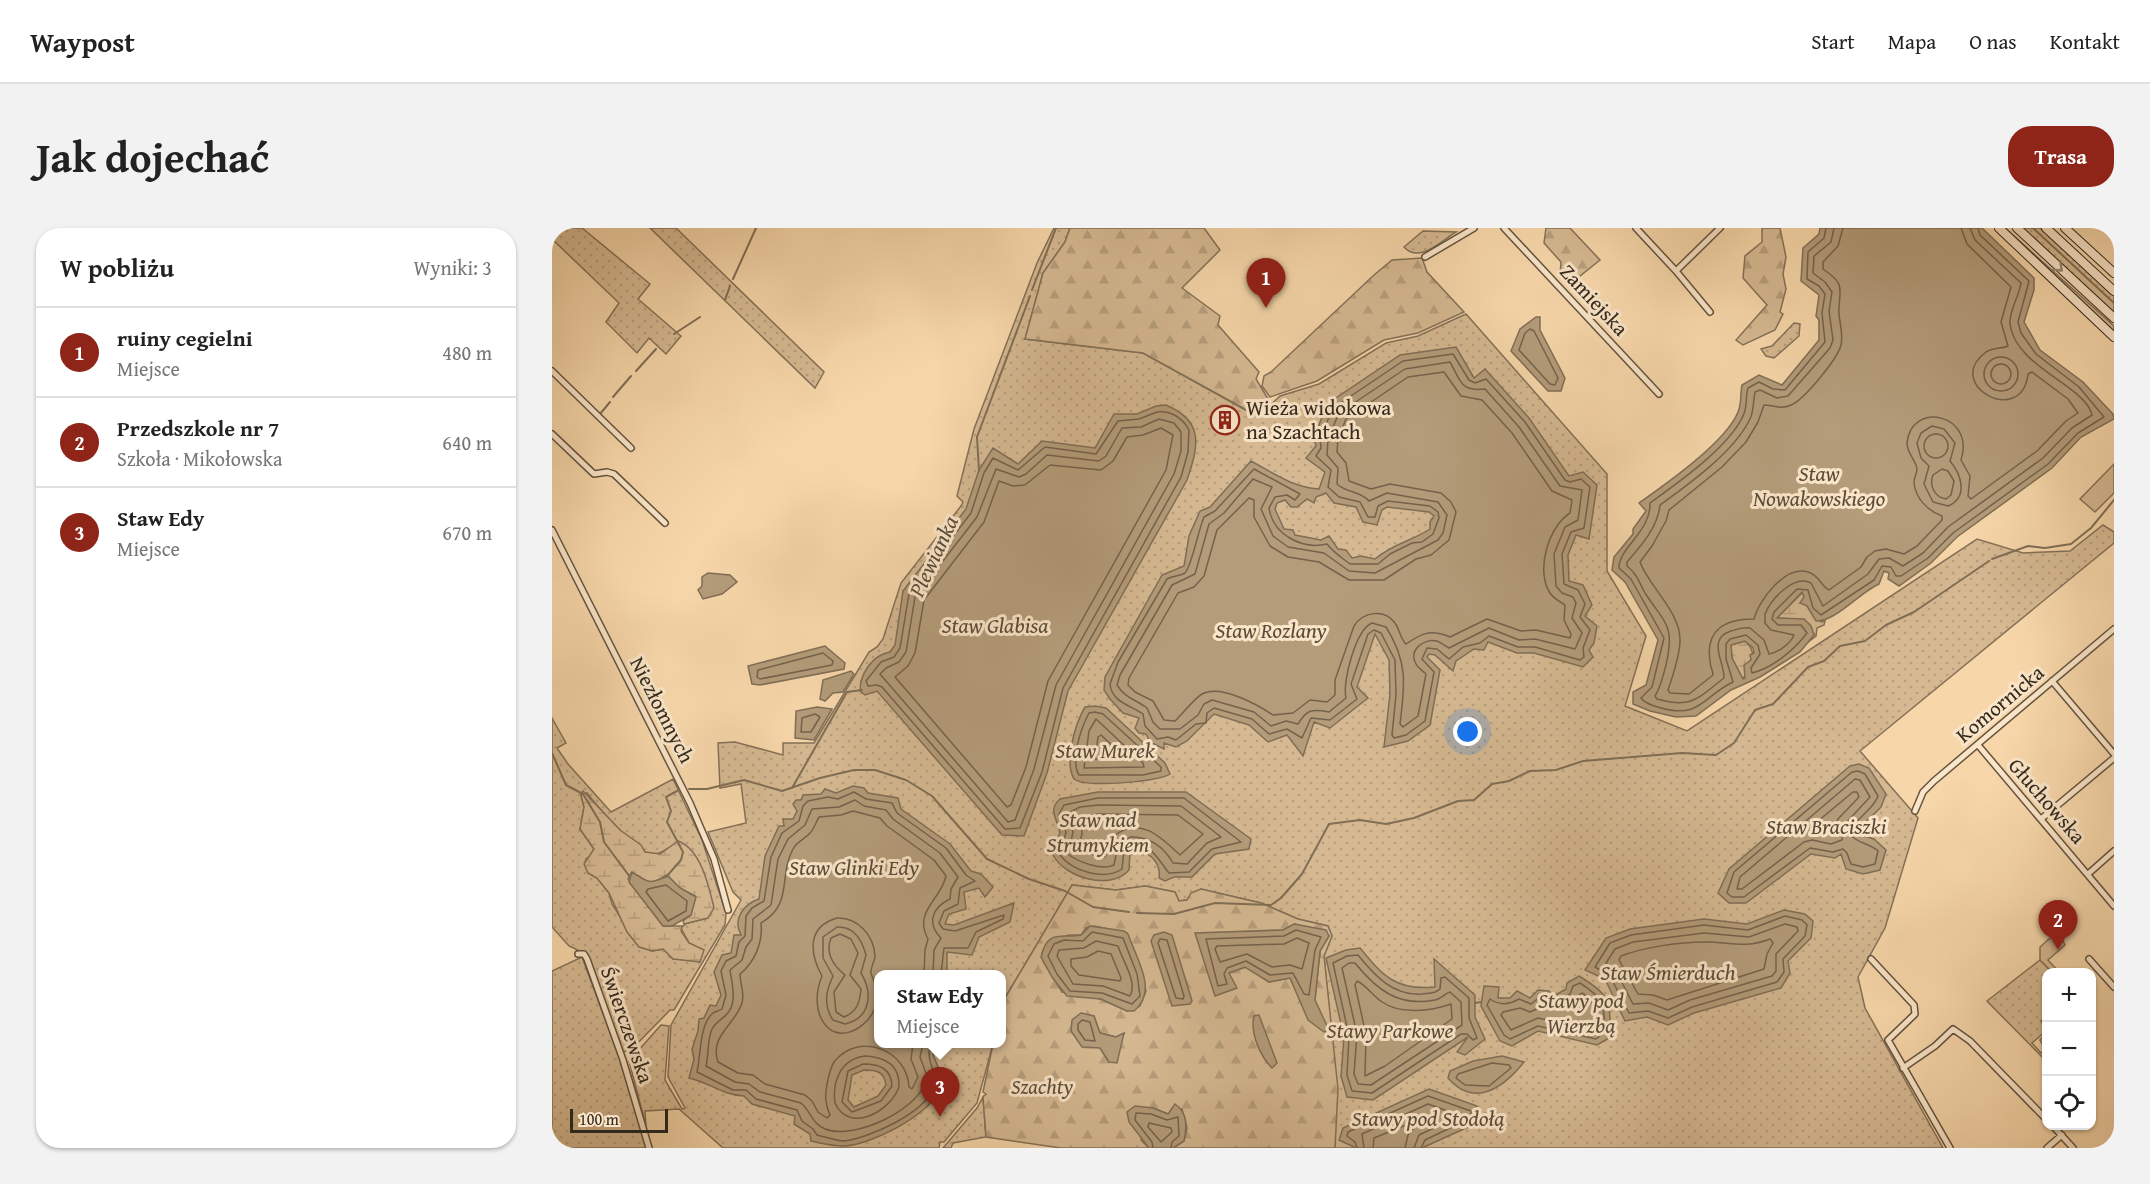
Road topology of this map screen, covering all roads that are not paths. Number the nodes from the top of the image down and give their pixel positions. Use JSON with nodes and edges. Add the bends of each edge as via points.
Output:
{"nodes":[{"id":1,"x":1474,"y":228,"type":"edge"},
{"id":2,"x":1504,"y":228,"type":"edge"},
{"id":3,"x":1636,"y":228,"type":"edge"},
{"id":4,"x":1720,"y":228,"type":"edge"},
{"id":5,"x":1999,"y":228,"type":"edge"},
{"id":6,"x":2017,"y":228,"type":"edge"},
{"id":7,"x":2046,"y":228,"type":"edge"},
{"id":8,"x":2065,"y":228,"type":"edge"},
{"id":9,"x":1425,"y":257,"type":"dead end"},
{"id":10,"x":1676,"y":271,"type":"junction"},
{"id":11,"x":2114,"y":273,"type":"edge"},
{"id":12,"x":2114,"y":291,"type":"edge"},
{"id":13,"x":1710,"y":312,"type":"dead end"},
{"id":14,"x":2114,"y":318,"type":"edge"},
{"id":15,"x":2114,"y":337,"type":"edge"},
{"id":16,"x":552,"y":371,"type":"edge"},
{"id":17,"x":1659,"y":394,"type":"dead end"},
{"id":18,"x":552,"y":434,"type":"edge"},
{"id":19,"x":631,"y":448,"type":"dead end"},
{"id":20,"x":664,"y":523,"type":"dead end"},
{"id":21,"x":552,"y":530,"type":"edge"},
{"id":22,"x":2114,"y":629,"type":"edge"},
{"id":23,"x":2052,"y":681,"type":"junction"},
{"id":24,"x":1978,"y":745,"type":"junction"},
{"id":25,"x":2114,"y":756,"type":"edge"},
{"id":26,"x":1915,"y":811,"type":"dead end"},
{"id":27,"x":2041,"y":819,"type":"junction"},
{"id":28,"x":2114,"y":851,"type":"edge"},
{"id":29,"x":2088,"y":874,"type":"junction"},
{"id":30,"x":2114,"y":906,"type":"edge"},
{"id":31,"x":728,"y":910,"type":"dead end"},
{"id":32,"x":578,"y":954,"type":"dead end"},
{"id":33,"x":1871,"y":959,"type":"dead end"},
{"id":34,"x":2089,"y":959,"type":"dead end"},
{"id":35,"x":2114,"y":987,"type":"edge"},
{"id":36,"x":1903,"y":1068,"type":"junction"},
{"id":37,"x":2042,"y":1115,"type":"edge"},
{"id":38,"x":2058,"y":1130,"type":"edge"},
{"id":39,"x":2062,"y":1135,"type":"junction"},
{"id":40,"x":649,"y":1148,"type":"edge"},
{"id":41,"x":1950,"y":1148,"type":"edge"},
{"id":42,"x":2047,"y":1148,"type":"edge"},
{"id":43,"x":2073,"y":1148,"type":"edge"}],
"edges":[{"from":1,"to":9,"type":"street"},
{"from":2,"to":17,"type":"street","name":"Zamiejska"},
{"from":3,"to":10,"type":"street"},
{"from":4,"to":10,"type":"street"},
{"from":5,"to":15,"type":"street"},
{"from":6,"to":14,"type":"street","one_way":true},
{"from":7,"to":12,"type":"street"},
{"from":8,"to":11,"type":"street"},
{"from":10,"to":13,"type":"street"},
{"from":16,"to":19,"type":"street"},
{"from":18,"to":20,"type":"street","via":[[594,474],[614,474]]},
{"from":21,"to":31,"type":"street","name":"Niezłomnych","via":[[690,803],[714,859]]},
{"from":22,"to":23,"type":"street","name":"Komornicka"},
{"from":23,"to":24,"type":"street","name":"Komornicka"},
{"from":23,"to":25,"type":"street"},
{"from":24,"to":26,"type":"street","name":"Komornicka","via":[[1923,792]]},
{"from":24,"to":27,"type":"street","name":"Głuchowska"},
{"from":25,"to":27,"type":"street"},
{"from":27,"to":29,"type":"street","name":"Głuchowska"},
{"from":28,"to":29,"type":"street"},
{"from":29,"to":30,"type":"street","name":"Głuchowska"},
{"from":32,"to":40,"type":"street","name":"Świerczewska","via":[[587,959]]},
{"from":33,"to":36,"type":"street","via":[[1914,1005],[1915,1014],[1888,1040]]},
{"from":34,"to":35,"type":"street"},
{"from":36,"to":37,"type":"street","via":[[1953,1029],[1970,1041]]},
{"from":36,"to":41,"type":"street"},
{"from":38,"to":39,"type":"street"},
{"from":39,"to":42,"type":"street"},
{"from":39,"to":43,"type":"street"}]}
